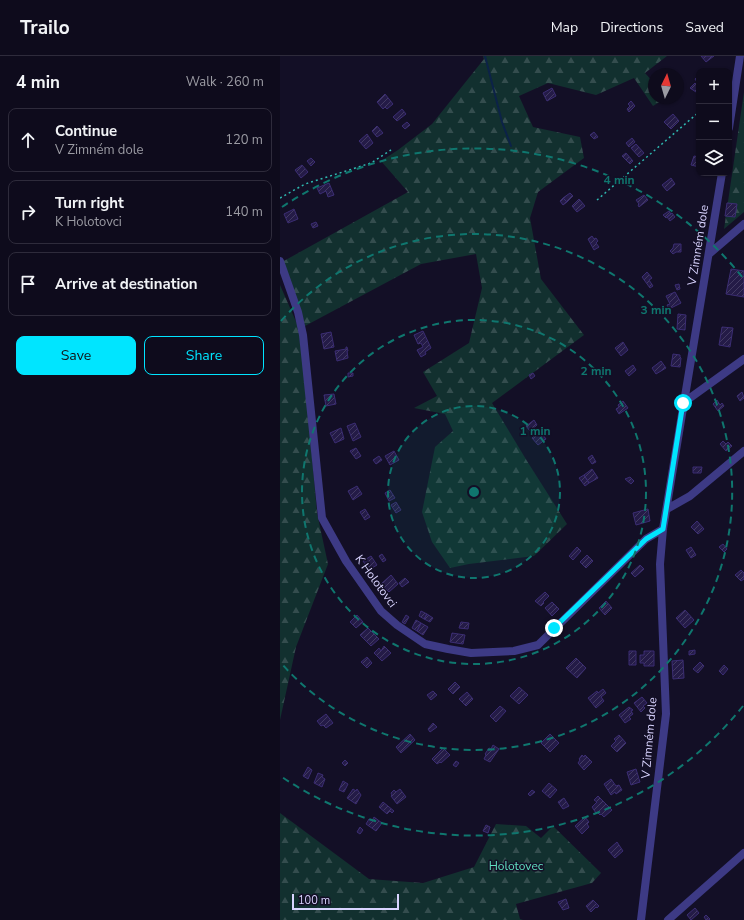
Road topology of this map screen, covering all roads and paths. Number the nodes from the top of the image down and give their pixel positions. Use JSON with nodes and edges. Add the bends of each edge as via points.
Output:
{"nodes":[{"id":1,"x":740,"y":56,"type":"edge"},
{"id":2,"x":732,"y":108,"type":"edge"},
{"id":3,"x":696,"y":115,"type":"edge"},
{"id":4,"x":391,"y":150,"type":"dead end"},
{"id":5,"x":722,"y":176,"type":"edge"},
{"id":6,"x":280,"y":198,"type":"edge"},
{"id":7,"x":597,"y":200,"type":"dead end"},
{"id":8,"x":744,"y":224,"type":"edge"},
{"id":9,"x":709,"y":254,"type":"junction"},
{"id":10,"x":280,"y":261,"type":"edge"},
{"id":11,"x":744,"y":358,"type":"edge"},
{"id":12,"x":683,"y":403,"type":"junction"},
{"id":13,"x":744,"y":451,"type":"edge"},
{"id":14,"x":667,"y":510,"type":"junction"},
{"id":15,"x":663,"y":529,"type":"junction"},
{"id":16,"x":744,"y":853,"type":"edge"},
{"id":17,"x":641,"y":920,"type":"edge"},
{"id":18,"x":668,"y":920,"type":"edge"}],
"edges":[{"from":1,"to":2,"type":"street"},
{"from":3,"to":7,"type":"path"},
{"from":4,"to":6,"type":"path","via":[[371,163],[305,184]]},
{"from":5,"to":9,"type":"street","name":"V Zimném dole"},
{"from":8,"to":9,"type":"street"},
{"from":9,"to":12,"type":"street","name":"V Zimném dole"},
{"from":10,"to":15,"type":"street","name":"K Holotovci","via":[[298,312],[303,335],[322,518],[346,561],[381,611],[397,625],[425,644],[448,650],[472,653],[514,651],[538,645],[646,539]]},
{"from":11,"to":12,"type":"street"},
{"from":12,"to":14,"type":"street","name":"V Zimném dole"},
{"from":13,"to":14,"type":"street","via":[[690,496]]},
{"from":14,"to":15,"type":"street","name":"V Zimném dole"},
{"from":15,"to":17,"type":"street","name":"V Zimném dole","via":[[660,564],[666,714]]},
{"from":16,"to":18,"type":"street"}]}
